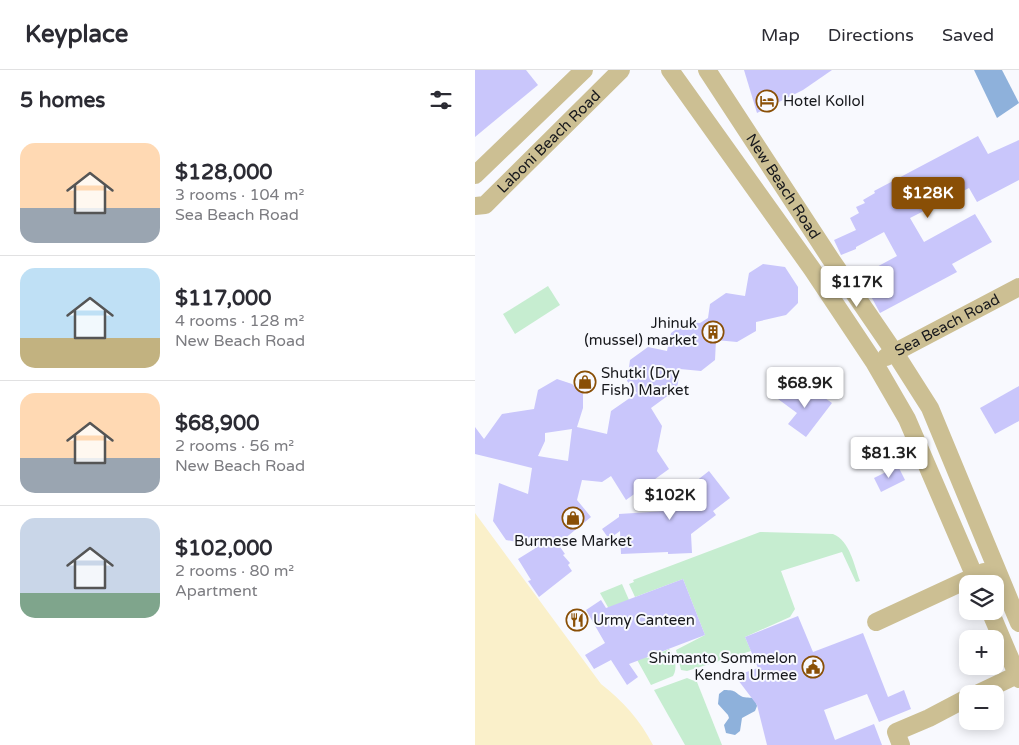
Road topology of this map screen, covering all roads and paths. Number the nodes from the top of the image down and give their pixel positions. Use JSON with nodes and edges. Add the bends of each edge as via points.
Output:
{"nodes":[{"id":1,"x":584,"y":70,"type":"edge"},
{"id":2,"x":621,"y":70,"type":"edge"},
{"id":3,"x":670,"y":70,"type":"edge"},
{"id":4,"x":707,"y":70,"type":"edge"},
{"id":5,"x":475,"y":175,"type":"edge"},
{"id":6,"x":475,"y":206,"type":"edge"},
{"id":7,"x":1019,"y":287,"type":"edge"},
{"id":8,"x":895,"y":353,"type":"junction"},
{"id":9,"x":874,"y":362,"type":"junction"},
{"id":10,"x":996,"y":568,"type":"junction"},
{"id":11,"x":974,"y":575,"type":"edge"},
{"id":12,"x":984,"y":575,"type":"edge"},
{"id":13,"x":959,"y":587,"type":"edge"},
{"id":14,"x":994,"y":620,"type":"edge"},
{"id":15,"x":876,"y":622,"type":"dead end"},
{"id":16,"x":1019,"y":623,"type":"edge"},
{"id":17,"x":1018,"y":677,"type":"edge"},
{"id":18,"x":999,"y":685,"type":"edge"},
{"id":19,"x":959,"y":702,"type":"edge"},
{"id":20,"x":901,"y":745,"type":"edge"}],
"edges":[{"from":1,"to":5,"type":"street","name":"Laboni Beach Road"},
{"from":2,"to":6,"type":"street","name":"Laboni Beach Road","via":[[485,205]]},
{"from":3,"to":9,"type":"street","name":"New Beach Road"},
{"from":4,"to":8,"type":"street","name":"New Beach Road"},
{"from":7,"to":8,"type":"street","name":"Sea Beach Road"},
{"from":8,"to":9,"type":"street","name":"Sea Beach Road"},
{"from":8,"to":10,"type":"street","name":"New Beach Road","via":[[929,408]]},
{"from":9,"to":11,"type":"street","name":"New Beach Road","via":[[907,419]]},
{"from":10,"to":12,"type":"street"},
{"from":10,"to":16,"type":"street","name":"New Beach Road"},
{"from":13,"to":15,"type":"street"},
{"from":14,"to":17,"type":"street"},
{"from":17,"to":18,"type":"street"},
{"from":19,"to":20,"type":"street","via":[[896,732]]}]}
